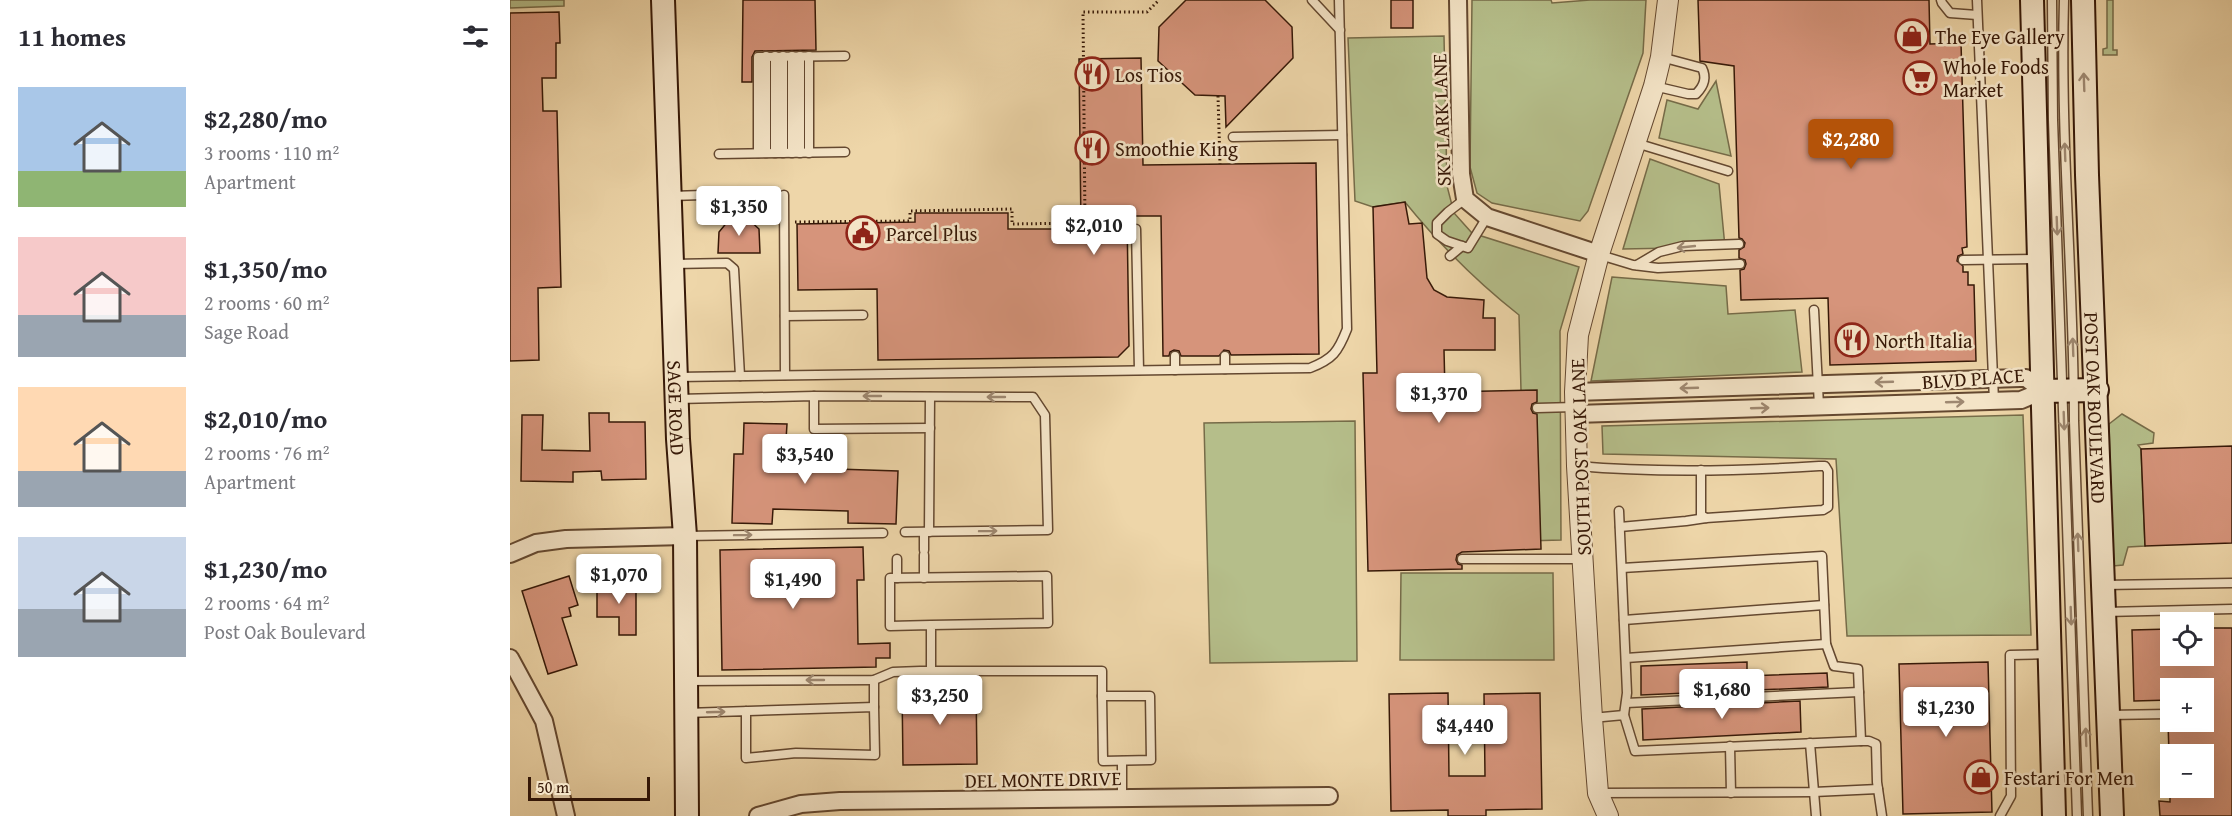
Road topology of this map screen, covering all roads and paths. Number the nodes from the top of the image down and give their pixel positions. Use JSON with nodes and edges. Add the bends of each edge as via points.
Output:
{"nodes":[{"id":1,"x":663,"y":0,"type":"edge"},
{"id":2,"x":1159,"y":0,"type":"edge"},
{"id":3,"x":1312,"y":0,"type":"edge"},
{"id":4,"x":1339,"y":0,"type":"edge"},
{"id":5,"x":1458,"y":0,"type":"edge"},
{"id":6,"x":1668,"y":0,"type":"edge"},
{"id":7,"x":1941,"y":0,"type":"edge"},
{"id":8,"x":1977,"y":0,"type":"edge"},
{"id":9,"x":2032,"y":0,"type":"edge"},
{"id":10,"x":2052,"y":0,"type":"edge"},
{"id":11,"x":2064,"y":0,"type":"edge"},
{"id":12,"x":2083,"y":0,"type":"edge"},
{"id":13,"x":1977,"y":15,"type":"junction"},
{"id":14,"x":1340,"y":30,"type":"junction"},
{"id":15,"x":788,"y":56,"type":"junction"},
{"id":16,"x":844,"y":56,"type":"dead end"},
{"id":17,"x":1661,"y":57,"type":"junction"},
{"id":18,"x":1654,"y":86,"type":"junction"},
{"id":19,"x":1218,"y":96,"type":"dead end"},
{"id":20,"x":1342,"y":135,"type":"junction"},
{"id":21,"x":1233,"y":137,"type":"dead end"},
{"id":22,"x":1636,"y":143,"type":"junction"},
{"id":23,"x":844,"y":152,"type":"dead end"},
{"id":24,"x":783,"y":153,"type":"junction"},
{"id":25,"x":719,"y":154,"type":"dead end"},
{"id":26,"x":1220,"y":164,"type":"dead end"},
{"id":27,"x":1728,"y":171,"type":"dead end"},
{"id":28,"x":703,"y":195,"type":"dead end"},
{"id":29,"x":784,"y":195,"type":"dead end"},
{"id":30,"x":670,"y":196,"type":"junction"},
{"id":31,"x":1465,"y":199,"type":"junction"},
{"id":32,"x":698,"y":209,"type":"dead end"},
{"id":33,"x":1487,"y":217,"type":"junction"},
{"id":34,"x":784,"y":222,"type":"junction"},
{"id":35,"x":1136,"y":229,"type":"dead end"},
{"id":36,"x":1739,"y":244,"type":"dead end"},
{"id":37,"x":1462,"y":246,"type":"junction"},
{"id":38,"x":1599,"y":254,"type":"junction"},
{"id":39,"x":1450,"y":256,"type":"dead end"},
{"id":40,"x":2040,"y":259,"type":"junction"},
{"id":41,"x":1963,"y":260,"type":"dead end"},
{"id":42,"x":1988,"y":260,"type":"junction"},
{"id":43,"x":673,"y":264,"type":"junction"},
{"id":44,"x":1740,"y":264,"type":"dead end"},
{"id":45,"x":1637,"y":266,"type":"junction"},
{"id":46,"x":1814,"y":310,"type":"dead end"},
{"id":47,"x":863,"y":315,"type":"dead end"},
{"id":48,"x":784,"y":316,"type":"junction"},
{"id":49,"x":1175,"y":356,"type":"dead end"},
{"id":50,"x":1225,"y":356,"type":"dead end"},
{"id":51,"x":1225,"y":369,"type":"junction"},
{"id":52,"x":1139,"y":370,"type":"junction"},
{"id":53,"x":1175,"y":370,"type":"junction"},
{"id":54,"x":784,"y":375,"type":"junction"},
{"id":55,"x":740,"y":376,"type":"junction"},
{"id":56,"x":1994,"y":379,"type":"junction"},
{"id":57,"x":1818,"y":384,"type":"junction"},
{"id":58,"x":677,"y":388,"type":"junction"},
{"id":59,"x":2097,"y":390,"type":"junction"},
{"id":60,"x":2060,"y":391,"type":"junction"},
{"id":61,"x":814,"y":396,"type":"junction"},
{"id":62,"x":930,"y":397,"type":"junction"},
{"id":63,"x":1994,"y":401,"type":"junction"},
{"id":64,"x":1575,"y":404,"type":"junction"},
{"id":65,"x":1819,"y":406,"type":"junction"},
{"id":66,"x":1537,"y":408,"type":"dead end"},
{"id":67,"x":930,"y":428,"type":"junction"},
{"id":68,"x":1577,"y":466,"type":"junction"},
{"id":69,"x":1701,"y":470,"type":"junction"},
{"id":70,"x":1619,"y":511,"type":"dead end"},
{"id":71,"x":1706,"y":518,"type":"junction"},
{"id":72,"x":1620,"y":527,"type":"junction"},
{"id":73,"x":905,"y":532,"type":"dead end"},
{"id":74,"x":927,"y":532,"type":"junction"},
{"id":75,"x":883,"y":533,"type":"dead end"},
{"id":76,"x":685,"y":536,"type":"junction"},
{"id":77,"x":510,"y":554,"type":"edge"},
{"id":78,"x":897,"y":559,"type":"dead end"},
{"id":79,"x":1462,"y":559,"type":"dead end"},
{"id":80,"x":1582,"y":559,"type":"junction"},
{"id":81,"x":1622,"y":568,"type":"junction"},
{"id":82,"x":897,"y":578,"type":"junction"},
{"id":83,"x":924,"y":578,"type":"junction"},
{"id":84,"x":2232,"y":583,"type":"edge"},
{"id":85,"x":2103,"y":585,"type":"junction"},
{"id":86,"x":1824,"y":605,"type":"junction"},
{"id":87,"x":2232,"y":609,"type":"edge"},
{"id":88,"x":2104,"y":612,"type":"junction"},
{"id":89,"x":1624,"y":620,"type":"junction"},
{"id":90,"x":931,"y":625,"type":"junction"},
{"id":91,"x":1826,"y":644,"type":"junction"},
{"id":92,"x":2050,"y":654,"type":"junction"},
{"id":93,"x":510,"y":658,"type":"edge"},
{"id":94,"x":1626,"y":658,"type":"junction"},
{"id":95,"x":931,"y":671,"type":"junction"},
{"id":96,"x":874,"y":680,"type":"junction"},
{"id":97,"x":686,"y":681,"type":"junction"},
{"id":98,"x":1859,"y":692,"type":"junction"},
{"id":99,"x":1102,"y":696,"type":"junction"},
{"id":100,"x":1626,"y":703,"type":"junction"},
{"id":101,"x":874,"y":707,"type":"junction"},
{"id":102,"x":746,"y":711,"type":"junction"},
{"id":103,"x":686,"y":713,"type":"junction"},
{"id":104,"x":2160,"y":714,"type":"edge"},
{"id":105,"x":1624,"y":715,"type":"junction"},
{"id":106,"x":2109,"y":715,"type":"junction"},
{"id":107,"x":1592,"y":718,"type":"junction"},
{"id":108,"x":1861,"y":741,"type":"junction"},
{"id":109,"x":1810,"y":743,"type":"junction"},
{"id":110,"x":1730,"y":746,"type":"junction"},
{"id":111,"x":1122,"y":761,"type":"junction"},
{"id":112,"x":1878,"y":789,"type":"junction"},
{"id":113,"x":1731,"y":792,"type":"junction"},
{"id":114,"x":1814,"y":792,"type":"junction"},
{"id":115,"x":1598,"y":793,"type":"junction"},
{"id":116,"x":1329,"y":796,"type":"dead end"},
{"id":117,"x":1122,"y":799,"type":"junction"},
{"id":118,"x":566,"y":816,"type":"edge"},
{"id":119,"x":687,"y":816,"type":"edge"},
{"id":120,"x":758,"y":816,"type":"edge"},
{"id":121,"x":1608,"y":816,"type":"edge"},
{"id":122,"x":1816,"y":816,"type":"edge"},
{"id":123,"x":1881,"y":816,"type":"edge"},
{"id":124,"x":2000,"y":816,"type":"edge"},
{"id":125,"x":2054,"y":816,"type":"edge"},
{"id":126,"x":2077,"y":816,"type":"edge"},
{"id":127,"x":2088,"y":816,"type":"edge"},
{"id":128,"x":2112,"y":816,"type":"edge"}],
"edges":[{"from":1,"to":30,"type":"main road","name":"SAGE ROAD"},
{"from":2,"to":34,"type":"path","via":[[1147,12],[1083,12],[1085,223],[1012,224],[1012,209],[910,211],[910,221]]},
{"from":3,"to":14,"type":"lane"},
{"from":4,"to":14,"type":"lane"},
{"from":5,"to":31,"type":"street","name":"SKY LARK LANE","via":[[1461,174]]},
{"from":6,"to":17,"type":"street","name":"SOUTH POST OAK LANE"},
{"from":7,"to":13,"type":"lane","via":[[1950,13]]},
{"from":8,"to":13,"type":"lane"},
{"from":9,"to":40,"type":"main road"},
{"from":10,"to":60,"type":"lane","one_way":true},
{"from":60,"to":11,"type":"lane","one_way":true},
{"from":59,"to":12,"type":"main road","name":"POST OAK BOULEVARD","one_way":true},
{"from":13,"to":42,"type":"lane"},
{"from":14,"to":20,"type":"lane"},
{"from":15,"to":16,"type":"lane"},
{"from":15,"to":24,"type":"lane"},
{"from":15,"to":24,"type":"lane"},
{"from":15,"to":24,"type":"lane"},
{"from":15,"to":24,"type":"lane","via":[[758,57]]},
{"from":17,"to":18,"type":"street","name":"SOUTH POST OAK LANE"},
{"from":17,"to":18,"type":"lane","via":[[1702,68],[1705,80],[1696,94]]},
{"from":18,"to":22,"type":"street","name":"SOUTH POST OAK LANE"},
{"from":19,"to":26,"type":"path"},
{"from":20,"to":21,"type":"lane"},
{"from":20,"to":51,"type":"lane","via":[[1347,328],[1341,343],[1333,356],[1310,368]]},
{"from":22,"to":27,"type":"lane"},
{"from":22,"to":38,"type":"street","name":"SOUTH POST OAK LANE"},
{"from":23,"to":24,"type":"lane"},
{"from":24,"to":25,"type":"lane"},
{"from":28,"to":30,"type":"lane"},
{"from":29,"to":34,"type":"lane"},
{"from":30,"to":43,"type":"main road","name":"SAGE ROAD"},
{"from":31,"to":33,"type":"street","name":"SKY LARK LANE"},
{"from":31,"to":37,"type":"lane","via":[[1437,223],[1437,234]]},
{"from":32,"to":34,"type":"path","via":[[763,208],[763,223]]},
{"from":33,"to":37,"type":"lane","via":[[1468,248]]},
{"from":33,"to":38,"type":"street","name":"SKY LARK LANE"},
{"from":34,"to":48,"type":"lane"},
{"from":35,"to":52,"type":"lane"},
{"from":36,"to":45,"type":"lane","one_way":true,"via":[[1683,246],[1659,252]]},
{"from":37,"to":39,"type":"lane"},
{"from":38,"to":45,"type":"lane"},
{"from":38,"to":64,"type":"street","name":"SOUTH POST OAK LANE","via":[[1578,335]]},
{"from":40,"to":42,"type":"lane"},
{"from":40,"to":60,"type":"main road"},
{"from":41,"to":42,"type":"lane"},
{"from":42,"to":56,"type":"lane"},
{"from":43,"to":55,"type":"lane","via":[[727,263],[734,269]]},
{"from":43,"to":58,"type":"main road","name":"SAGE ROAD"},
{"from":44,"to":45,"type":"lane"},
{"from":46,"to":57,"type":"lane"},
{"from":47,"to":48,"type":"lane"},
{"from":48,"to":54,"type":"lane"},
{"from":49,"to":53,"type":"lane"},
{"from":50,"to":51,"type":"lane"},
{"from":51,"to":53,"type":"lane"},
{"from":52,"to":53,"type":"lane"},
{"from":52,"to":54,"type":"lane"},
{"from":54,"to":55,"type":"lane"},
{"from":55,"to":58,"type":"lane"},
{"from":56,"to":57,"type":"street","name":"BLVD PLACE","one_way":true},
{"from":56,"to":60,"type":"street","name":"BLVD PLACE","via":[[2025,378]]},
{"from":56,"to":63,"type":"lane"},
{"from":57,"to":64,"type":"street","name":"BLVD PLACE","one_way":true},
{"from":57,"to":65,"type":"lane"},
{"from":58,"to":61,"type":"lane"},
{"from":58,"to":76,"type":"main road","name":"SAGE ROAD"},
{"from":59,"to":60,"type":"main road"},
{"from":59,"to":85,"type":"main road","name":"POST OAK BOULEVARD"},
{"from":60,"to":63,"type":"street","name":"BLVD PLACE","via":[[2025,400]]},
{"from":60,"to":92,"type":"main road"},
{"from":60,"to":126,"type":"lane","one_way":true},
{"from":127,"to":60,"type":"lane","one_way":true},
{"from":62,"to":61,"type":"lane","one_way":true},
{"from":61,"to":67,"type":"lane","via":[[814,429]]},
{"from":62,"to":67,"type":"lane"},
{"from":74,"to":62,"type":"lane","one_way":true,"via":[[1048,530],[1046,415],[1033,397]]},
{"from":65,"to":63,"type":"street","name":"BLVD PLACE","one_way":true},
{"from":64,"to":65,"type":"street","name":"BLVD PLACE","one_way":true},
{"from":64,"to":66,"type":"lane"},
{"from":64,"to":68,"type":"street","name":"SOUTH POST OAK LANE"},
{"from":67,"to":74,"type":"lane"},
{"from":68,"to":69,"type":"lane"},
{"from":68,"to":80,"type":"street","name":"SOUTH POST OAK LANE"},
{"from":69,"to":71,"type":"lane","via":[[1701,515]]},
{"from":69,"to":71,"type":"lane","via":[[1819,465],[1828,471],[1828,507],[1823,510]]},
{"from":70,"to":72,"type":"lane"},
{"from":71,"to":72,"type":"lane"},
{"from":72,"to":81,"type":"lane"},
{"from":73,"to":74,"type":"lane"},
{"from":74,"to":83,"type":"lane"},
{"from":76,"to":75,"type":"lane","one_way":true},
{"from":76,"to":77,"type":"street","via":[[566,539],[536,543]]},
{"from":76,"to":97,"type":"main road","name":"SAGE ROAD"},
{"from":78,"to":82,"type":"lane"},
{"from":79,"to":80,"type":"lane"},
{"from":80,"to":107,"type":"street","name":"SOUTH POST OAK LANE"},
{"from":81,"to":86,"type":"lane","via":[[1822,556]]},
{"from":81,"to":89,"type":"lane"},
{"from":82,"to":83,"type":"lane"},
{"from":82,"to":90,"type":"lane","via":[[890,578],[890,626]]},
{"from":83,"to":90,"type":"lane","via":[[1047,576],[1048,624]]},
{"from":84,"to":85,"type":"lane"},
{"from":85,"to":88,"type":"main road","name":"POST OAK BOULEVARD"},
{"from":86,"to":89,"type":"lane"},
{"from":86,"to":91,"type":"lane"},
{"from":87,"to":88,"type":"lane"},
{"from":88,"to":106,"type":"main road","name":"POST OAK BOULEVARD"},
{"from":89,"to":94,"type":"lane"},
{"from":90,"to":95,"type":"lane"},
{"from":91,"to":94,"type":"lane"},
{"from":91,"to":98,"type":"lane","via":[[1834,666],[1858,669]]},
{"from":92,"to":124,"type":"lane","via":[[2010,655],[2011,796]]},
{"from":92,"to":125,"type":"main road"},
{"from":93,"to":118,"type":"street","via":[[544,721]]},
{"from":94,"to":100,"type":"lane"},
{"from":95,"to":96,"type":"lane","via":[[893,672]]},
{"from":95,"to":99,"type":"lane","via":[[1102,671]]},
{"from":96,"to":97,"type":"lane","one_way":true},
{"from":96,"to":101,"type":"lane"},
{"from":97,"to":103,"type":"main road","name":"SAGE ROAD"},
{"from":98,"to":100,"type":"lane"},
{"from":98,"to":108,"type":"lane"},
{"from":99,"to":111,"type":"lane","via":[[1103,761]]},
{"from":99,"to":111,"type":"lane","via":[[1150,696],[1151,760]]},
{"from":100,"to":105,"type":"lane"},
{"from":101,"to":102,"type":"lane"},
{"from":101,"to":102,"type":"lane","via":[[875,755],[796,753],[746,758]]},
{"from":103,"to":102,"type":"lane","one_way":true},
{"from":103,"to":119,"type":"main road","name":"SAGE ROAD"},
{"from":104,"to":106,"type":"lane"},
{"from":105,"to":107,"type":"lane"},
{"from":105,"to":110,"type":"lane","via":[[1635,751]]},
{"from":106,"to":128,"type":"main road","name":"POST OAK BOULEVARD"},
{"from":107,"to":115,"type":"street","name":"SOUTH POST OAK LANE"},
{"from":108,"to":109,"type":"lane"},
{"from":108,"to":112,"type":"lane","via":[[1876,744]]},
{"from":109,"to":110,"type":"lane"},
{"from":109,"to":114,"type":"lane"},
{"from":110,"to":113,"type":"lane"},
{"from":111,"to":117,"type":"lane"},
{"from":112,"to":114,"type":"lane"},
{"from":112,"to":123,"type":"lane"},
{"from":113,"to":114,"type":"lane"},
{"from":113,"to":115,"type":"lane"},
{"from":114,"to":122,"type":"lane"},
{"from":115,"to":121,"type":"street","name":"SOUTH POST OAK LANE"},
{"from":116,"to":117,"type":"street","name":"DEL MONTE DRIVE"},
{"from":117,"to":120,"type":"street","name":"DEL MONTE DRIVE","via":[[840,801],[801,804]]}]}
